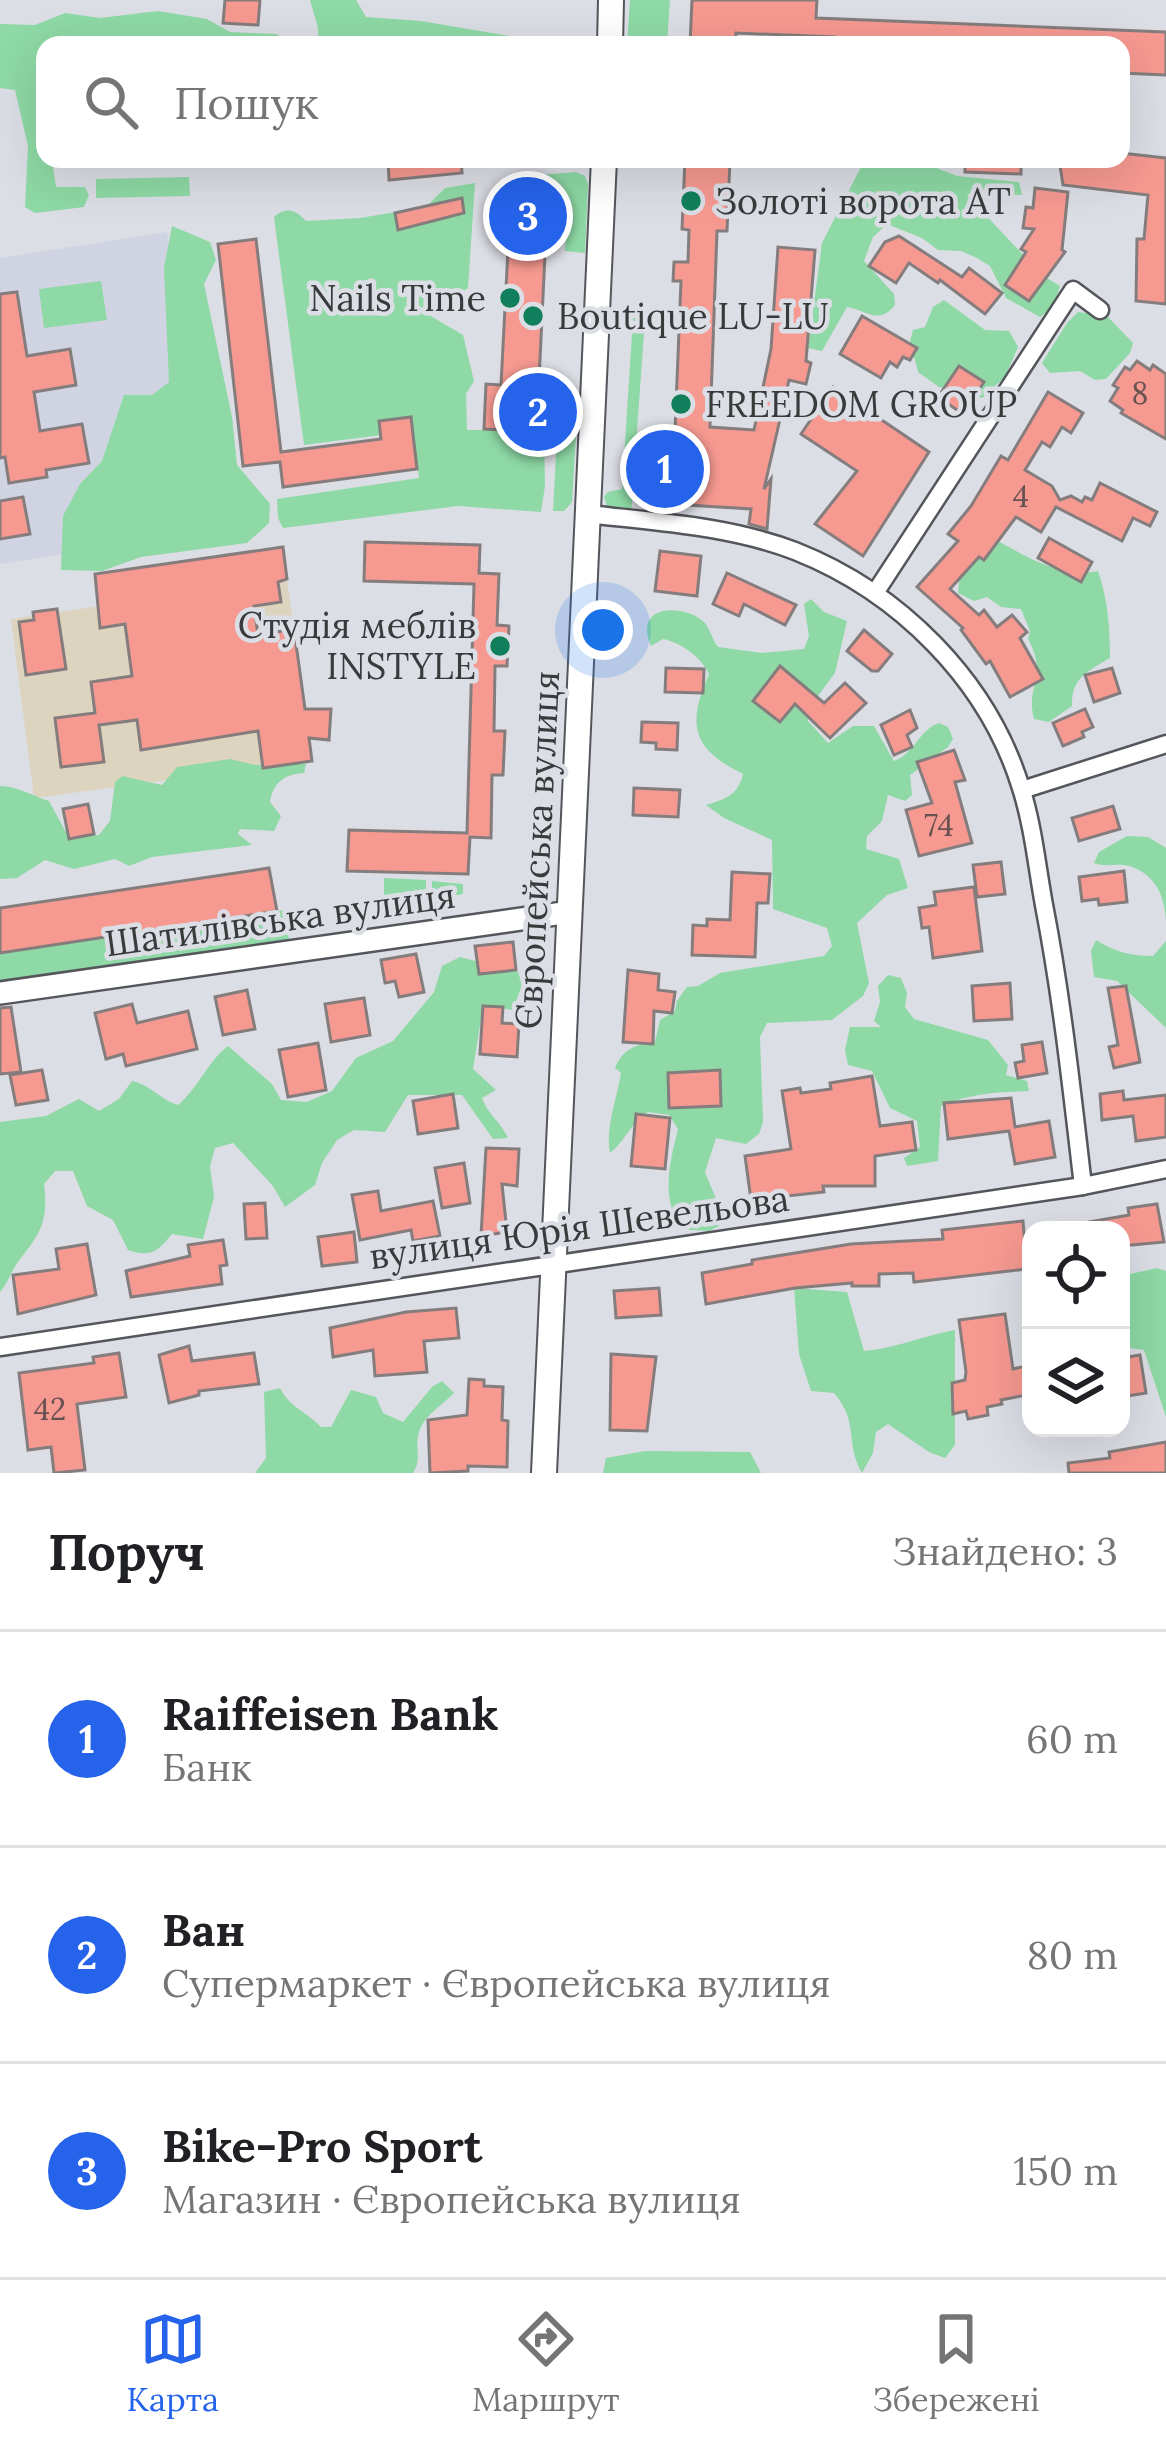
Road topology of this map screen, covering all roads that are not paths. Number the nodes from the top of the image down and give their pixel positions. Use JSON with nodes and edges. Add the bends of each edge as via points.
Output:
{"nodes":[{"id":1,"x":611,"y":0,"type":"edge"},
{"id":2,"x":610,"y":36,"type":"edge"},
{"id":3,"x":604,"y":168,"type":"edge"},
{"id":4,"x":1100,"y":310,"type":"dead end"},
{"id":5,"x":588,"y":514,"type":"junction"},
{"id":6,"x":875,"y":593,"type":"junction"},
{"id":7,"x":1166,"y":744,"type":"edge"},
{"id":8,"x":1022,"y":790,"type":"junction"},
{"id":9,"x":570,"y":912,"type":"junction"},
{"id":10,"x":0,"y":993,"type":"edge"},
{"id":11,"x":1166,"y":1169,"type":"edge"},
{"id":12,"x":1083,"y":1186,"type":"junction"},
{"id":13,"x":554,"y":1264,"type":"junction"},
{"id":14,"x":0,"y":1347,"type":"edge"},
{"id":15,"x":544,"y":1473,"type":"edge"}],
"edges":[{"from":1,"to":2,"type":"main road"},
{"from":3,"to":5,"type":"main road","name":"Європейська вулиця"},
{"from":4,"to":6,"type":"street","via":[[1073,290]]},
{"from":5,"to":6,"type":"street","via":[[750,537]]},
{"from":5,"to":9,"type":"main road","name":"Європейська вулиця"},
{"from":6,"to":8,"type":"street","via":[[949,659],[1004,743]]},
{"from":7,"to":8,"type":"street"},
{"from":8,"to":12,"type":"street","via":[[1061,997]]},
{"from":9,"to":10,"type":"street","name":"Шатилівська вулиця"},
{"from":9,"to":13,"type":"main road","name":"Європейська вулиця"},
{"from":11,"to":12,"type":"street","name":"вулиця Юрія Шевельова"},
{"from":12,"to":13,"type":"street","name":"вулиця Юрія Шевельова"},
{"from":13,"to":14,"type":"street","name":"вулиця Юрія Шевельова"},
{"from":13,"to":15,"type":"main road","name":"Європейська вулиця"}]}
